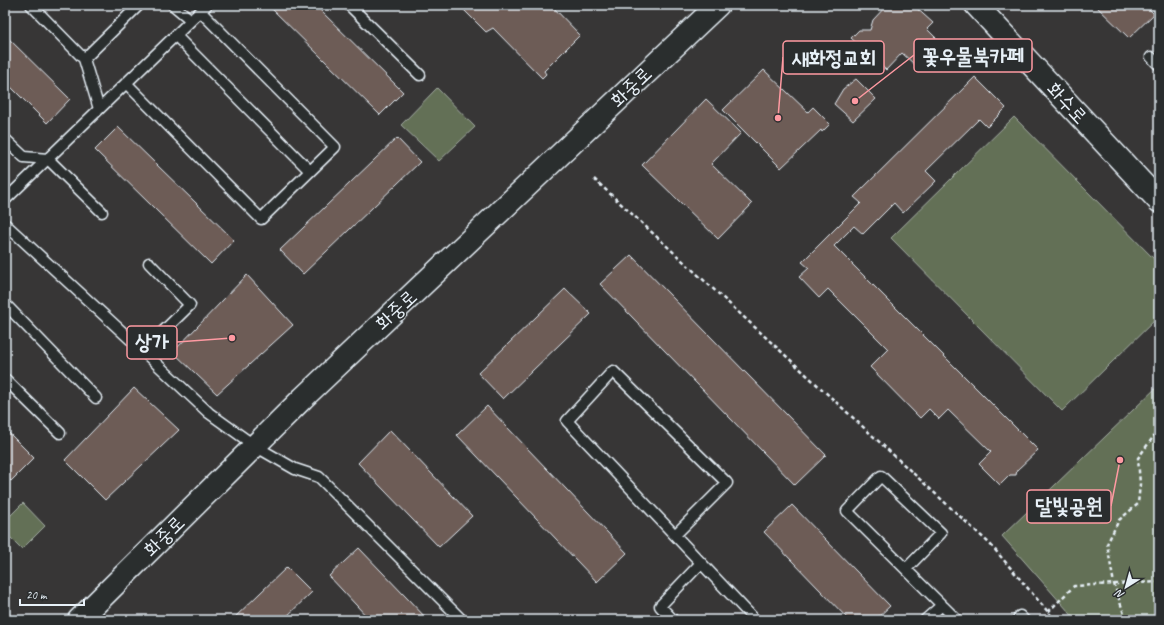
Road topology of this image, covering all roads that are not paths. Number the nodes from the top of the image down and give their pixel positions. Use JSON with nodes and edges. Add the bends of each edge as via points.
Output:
{"nodes":[{"id":1,"x":31,"y":5,"type":"edge"},
{"id":2,"x":139,"y":5,"type":"edge"},
{"id":3,"x":173,"y":5,"type":"edge"},
{"id":4,"x":349,"y":5,"type":"edge"},
{"id":5,"x":718,"y":5,"type":"edge"},
{"id":6,"x":976,"y":5,"type":"edge"},
{"id":7,"x":204,"y":8,"type":"edge"},
{"id":8,"x":128,"y":9,"type":"edge"},
{"id":9,"x":192,"y":20,"type":"junction"},
{"id":10,"x":176,"y":36,"type":"junction"},
{"id":11,"x":1151,"y":57,"type":"dead end"},
{"id":12,"x":84,"y":59,"type":"junction"},
{"id":13,"x":1159,"y":65,"type":"edge"},
{"id":14,"x":420,"y":75,"type":"dead end"},
{"id":15,"x":126,"y":83,"type":"junction"},
{"id":16,"x":99,"y":109,"type":"junction"},
{"id":17,"x":5,"y":138,"type":"edge"},
{"id":18,"x":48,"y":159,"type":"junction"},
{"id":19,"x":310,"y":171,"type":"junction"},
{"id":20,"x":5,"y":200,"type":"edge"},
{"id":21,"x":1159,"y":201,"type":"edge"},
{"id":22,"x":102,"y":212,"type":"dead end"},
{"id":23,"x":5,"y":224,"type":"edge"},
{"id":24,"x":149,"y":263,"type":"dead end"},
{"id":25,"x":5,"y":309,"type":"edge"},
{"id":26,"x":144,"y":351,"type":"junction"},
{"id":27,"x":5,"y":379,"type":"edge"},
{"id":28,"x":96,"y":398,"type":"dead end"},
{"id":29,"x":60,"y":433,"type":"dead end"},
{"id":30,"x":255,"y":446,"type":"junction"},
{"id":31,"x":675,"y":535,"type":"junction"},
{"id":32,"x":701,"y":563,"type":"junction"},
{"id":33,"x":906,"y":569,"type":"junction"},
{"id":34,"x":942,"y":605,"type":"junction"},
{"id":35,"x":79,"y":620,"type":"edge"},
{"id":36,"x":462,"y":620,"type":"edge"},
{"id":37,"x":673,"y":620,"type":"edge"},
{"id":38,"x":755,"y":620,"type":"edge"},
{"id":39,"x":926,"y":620,"type":"edge"},
{"id":40,"x":957,"y":620,"type":"edge"},
{"id":41,"x":1017,"y":620,"type":"edge"},
{"id":42,"x":1024,"y":620,"type":"edge"}],
"edges":[{"from":1,"to":12,"type":"lane"},
{"from":2,"to":8,"type":"lane"},
{"from":3,"to":9,"type":"lane"},
{"from":4,"to":14,"type":"lane"},
{"from":5,"to":30,"type":"main road","name":"화중로"},
{"from":6,"to":21,"type":"main road","name":"화수로"},
{"from":7,"to":9,"type":"lane"},
{"from":7,"to":19,"type":"lane","via":[[335,147]]},
{"from":8,"to":12,"type":"lane"},
{"from":9,"to":10,"type":"lane"},
{"from":10,"to":15,"type":"lane"},
{"from":10,"to":19,"type":"lane"},
{"from":11,"to":13,"type":"lane"},
{"from":12,"to":16,"type":"lane"},
{"from":15,"to":16,"type":"lane"},
{"from":15,"to":19,"type":"lane","via":[[261,219]]},
{"from":16,"to":18,"type":"lane"},
{"from":17,"to":18,"type":"lane","via":[[24,157]]},
{"from":18,"to":20,"type":"lane"},
{"from":18,"to":22,"type":"lane"},
{"from":23,"to":26,"type":"lane"},
{"from":24,"to":26,"type":"lane","via":[[190,305]]},
{"from":25,"to":28,"type":"lane","via":[[8,307]]},
{"from":26,"to":30,"type":"lane","via":[[208,413]]},
{"from":27,"to":29,"type":"lane"},
{"from":30,"to":35,"type":"main road","name":"화중로"},
{"from":30,"to":36,"type":"lane","via":[[295,469],[319,477]]},
{"from":31,"to":31,"type":"lane","via":[[567,421],[613,371],[727,483]]},
{"from":31,"to":32,"type":"lane"},
{"from":32,"to":37,"type":"lane","via":[[660,606]]},
{"from":32,"to":38,"type":"lane"},
{"from":33,"to":33,"type":"lane","via":[[847,511],[881,476],[941,533]]},
{"from":33,"to":34,"type":"lane"},
{"from":34,"to":39,"type":"lane"},
{"from":34,"to":40,"type":"lane"},
{"from":41,"to":42,"type":"lane","via":[[1020,616]]}]}
